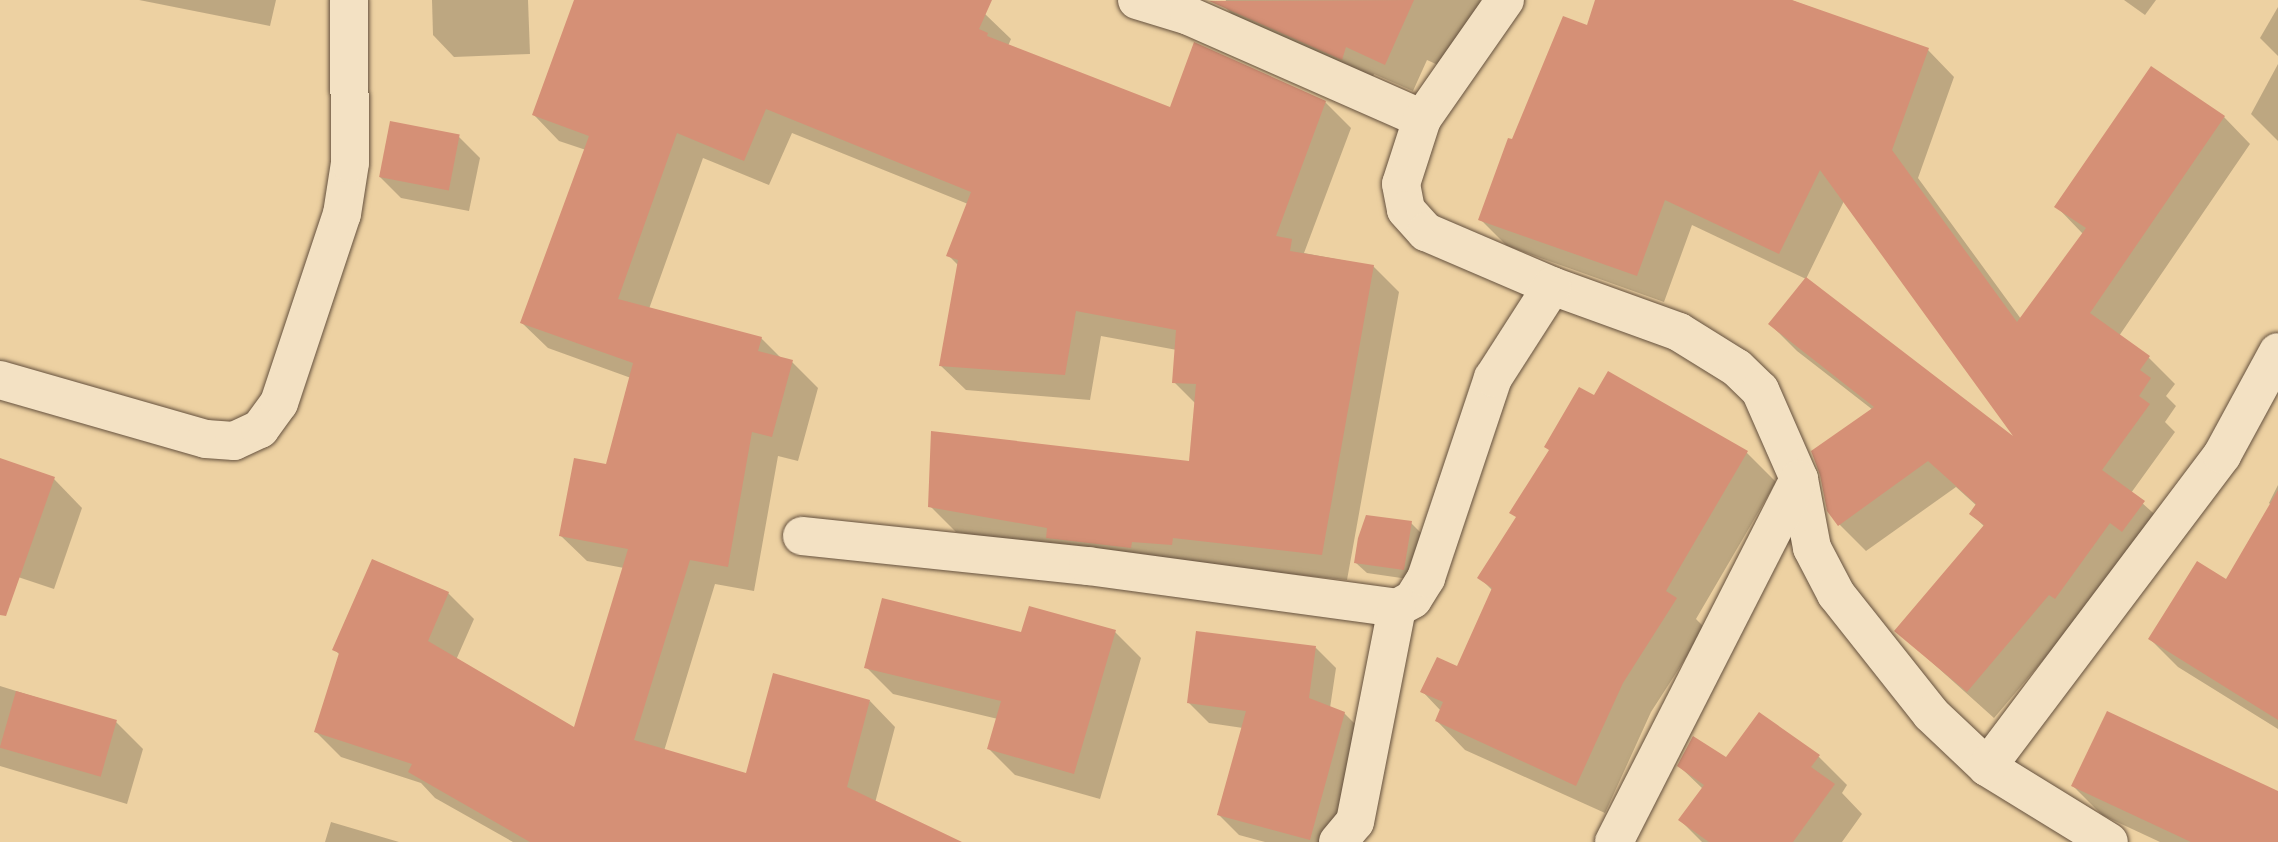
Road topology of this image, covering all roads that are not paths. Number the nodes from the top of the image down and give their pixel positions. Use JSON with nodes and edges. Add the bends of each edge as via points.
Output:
{"nodes":[{"id":1,"x":349,"y":0,"type":"edge"},
{"id":2,"x":1505,"y":0,"type":"edge"},
{"id":3,"x":1152,"y":2,"type":"edge"},
{"id":4,"x":1422,"y":119,"type":"junction"},
{"id":5,"x":1552,"y":286,"type":"junction"},
{"id":6,"x":2278,"y":352,"type":"edge"},
{"id":7,"x":0,"y":380,"type":"edge"},
{"id":8,"x":1798,"y":479,"type":"junction"},
{"id":9,"x":802,"y":536,"type":"dead end"},
{"id":10,"x":1397,"y":608,"type":"junction"},
{"id":11,"x":1987,"y":767,"type":"junction"},
{"id":12,"x":1338,"y":842,"type":"edge"},
{"id":13,"x":1614,"y":842,"type":"edge"},
{"id":14,"x":2109,"y":842,"type":"edge"}],
"edges":[{"from":1,"to":7,"type":"street","via":[[349,163],[342,214],[279,403],[260,429],[233,441],[206,439]]},
{"from":2,"to":4,"type":"street"},
{"from":3,"to":4,"type":"street"},
{"from":4,"to":5,"type":"street","via":[[1401,184],[1406,209],[1426,232]]},
{"from":5,"to":8,"type":"street","via":[[1679,332],[1737,368],[1760,390]]},
{"from":5,"to":10,"type":"street","via":[[1493,377],[1426,578],[1413,599]]},
{"from":6,"to":11,"type":"street","via":[[2222,455]]},
{"from":8,"to":11,"type":"street","via":[[1812,548],[1836,594],[1931,714]]},
{"from":8,"to":13,"type":"street"},
{"from":9,"to":10,"type":"street","via":[[1088,566]]},
{"from":10,"to":12,"type":"street","via":[[1355,822]]},
{"from":11,"to":14,"type":"street"}]}
